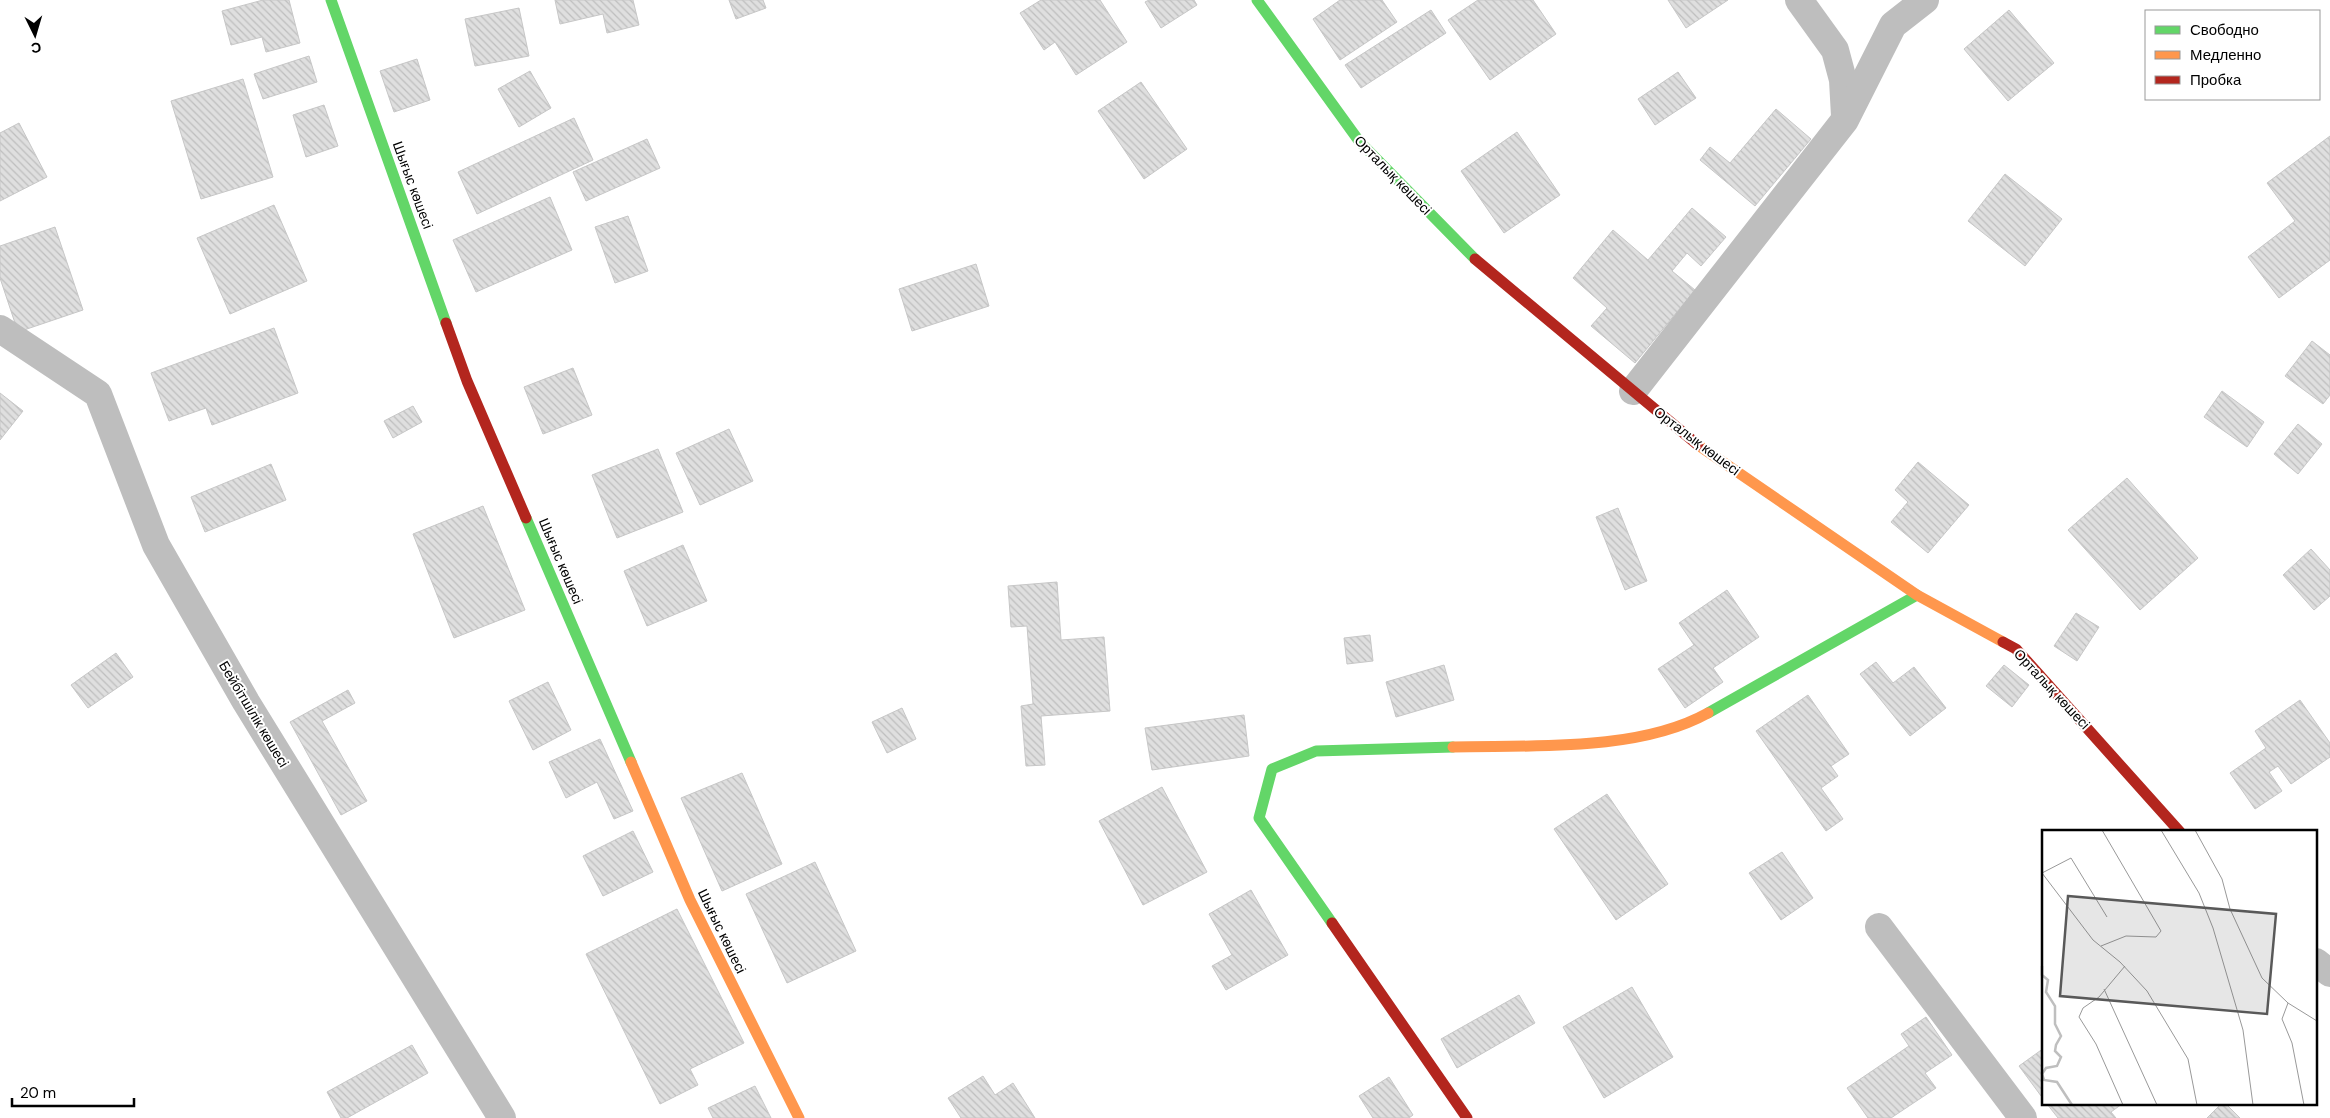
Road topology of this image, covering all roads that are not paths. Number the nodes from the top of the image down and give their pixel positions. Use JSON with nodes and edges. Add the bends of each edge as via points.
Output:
{"nodes":[{"id":1,"x":331,"y":0,"type":"edge"},
{"id":2,"x":1257,"y":0,"type":"edge"},
{"id":3,"x":1800,"y":0,"type":"edge"},
{"id":4,"x":1925,"y":0,"type":"edge"},
{"id":5,"x":1845,"y":120,"type":"junction"},
{"id":6,"x":0,"y":329,"type":"edge"},
{"id":7,"x":1633,"y":391,"type":"junction"},
{"id":8,"x":1917,"y":595,"type":"junction"},
{"id":9,"x":2178,"y":830,"type":"edge"},
{"id":10,"x":1879,"y":927,"type":"dead end"},
{"id":11,"x":2318,"y":964,"type":"edge"},
{"id":12,"x":2330,"y":973,"type":"edge"},
{"id":13,"x":502,"y":1118,"type":"edge"},
{"id":14,"x":799,"y":1118,"type":"edge"},
{"id":15,"x":1466,"y":1118,"type":"edge"},
{"id":16,"x":2023,"y":1118,"type":"edge"}],
"edges":[{"from":1,"to":14,"type":"street","name":"Шығыс көшесі","via":[[467,381],[690,900]]},
{"from":2,"to":7,"type":"street","name":"Орталық көшесі","via":[[1359,141],[1470,254]]},
{"from":3,"to":5,"type":"street","via":[[1835,50],[1843,80]]},
{"from":4,"to":5,"type":"street","via":[[1893,25]]},
{"from":5,"to":7,"type":"street"},
{"from":6,"to":13,"type":"street","name":"Бейбітшілік көшесі","via":[[98,394],[156,545],[251,710]]},
{"from":7,"to":8,"type":"street","name":"Орталық көшесі","via":[[1690,440]]},
{"from":8,"to":9,"type":"street","name":"Орталық көшесі","via":[[2016,649]]},
{"from":8,"to":15,"type":"street","via":[[1702,716],[1653,735],[1573,744],[1316,751],[1272,769],[1259,818]]},
{"from":10,"to":16,"type":"street"},
{"from":11,"to":12,"type":"street"}]}
